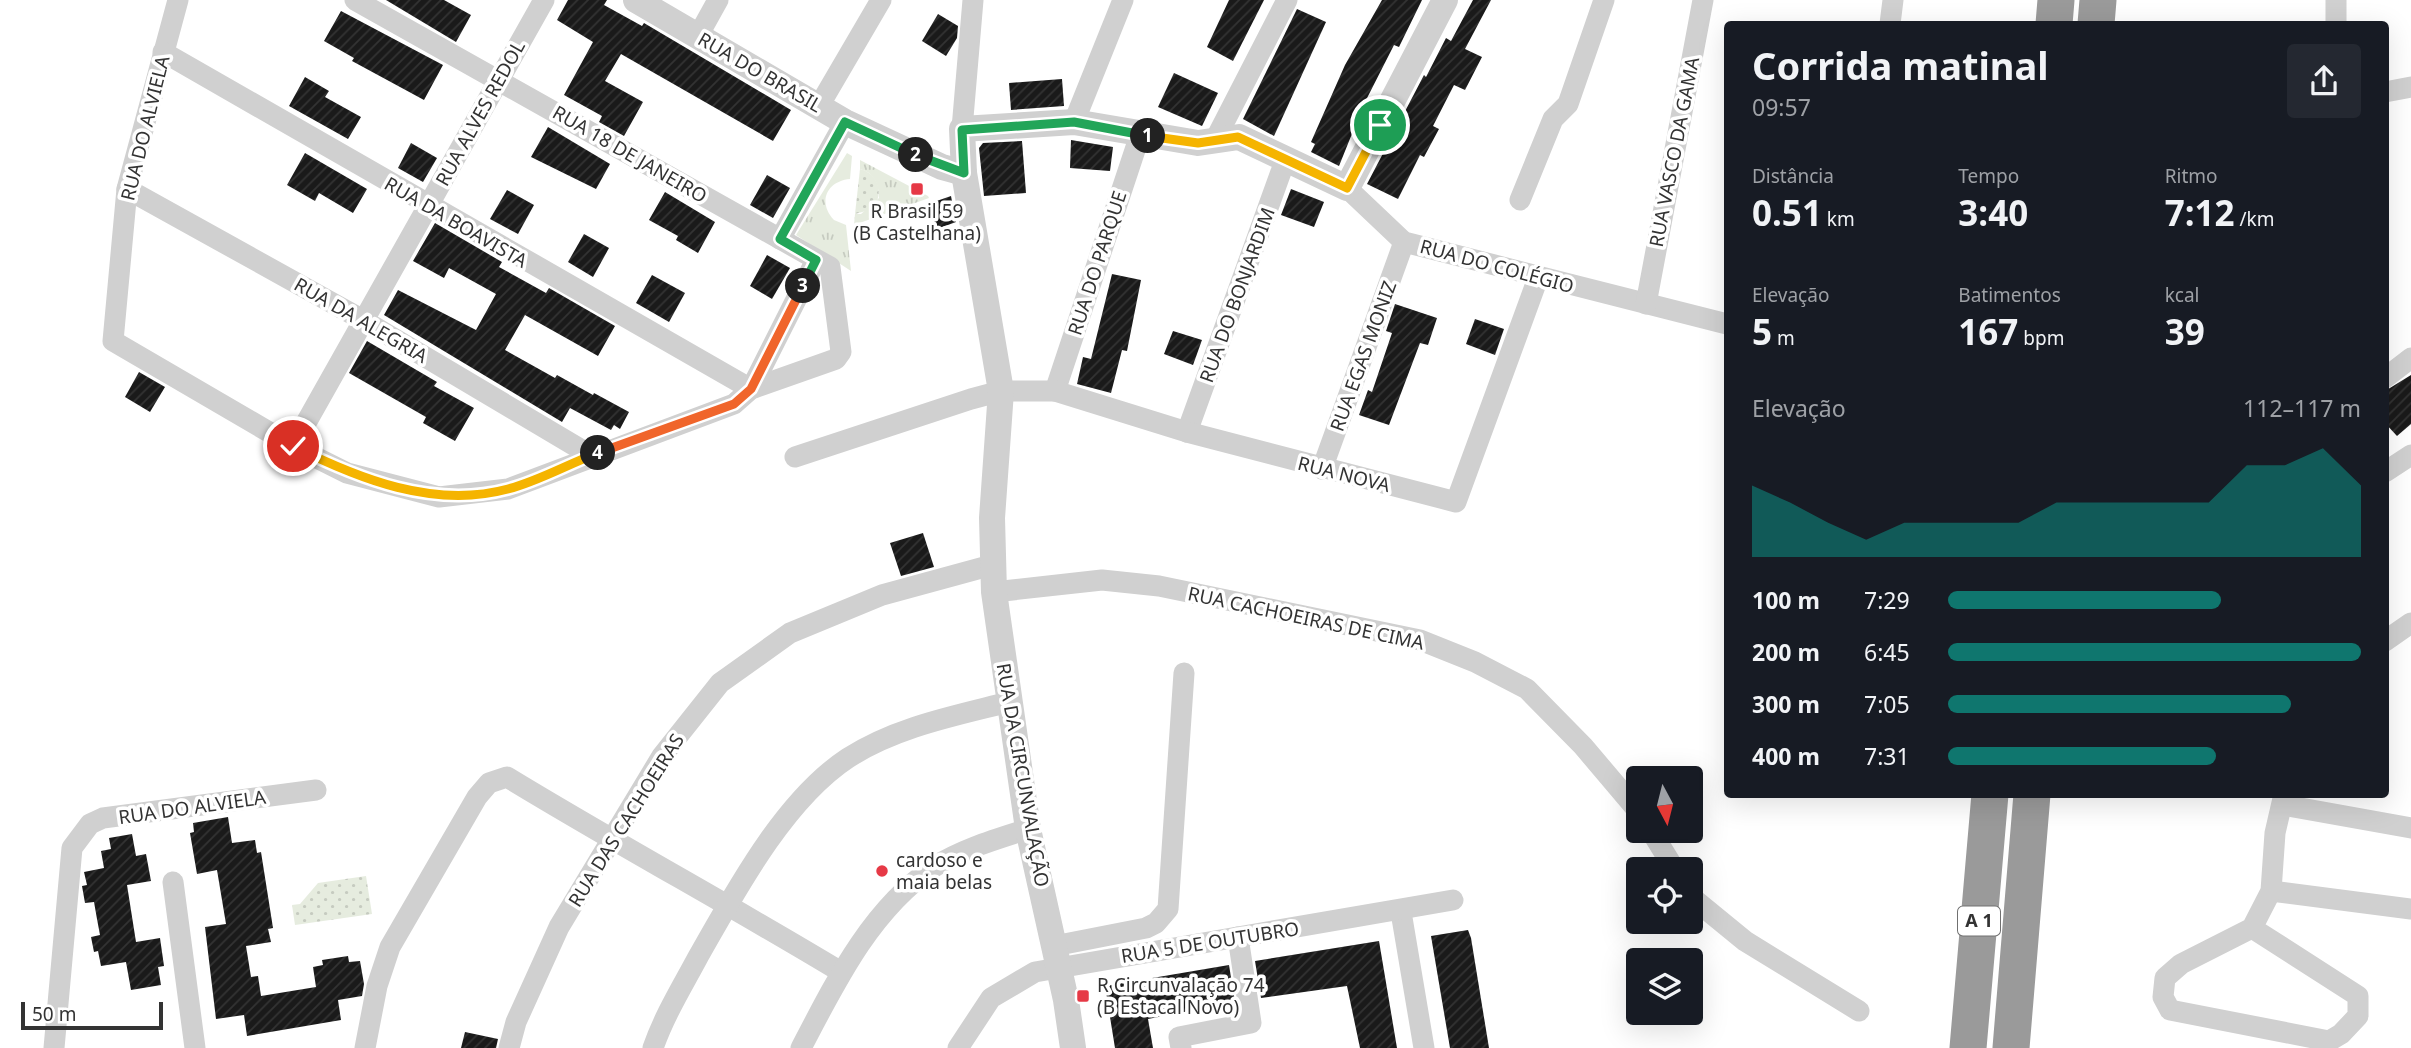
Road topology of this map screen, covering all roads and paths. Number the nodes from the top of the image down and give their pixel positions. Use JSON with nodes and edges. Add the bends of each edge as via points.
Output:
{"nodes":[{"id":1,"x":178,"y":0,"type":"edge"},
{"id":2,"x":355,"y":0,"type":"edge"},
{"id":3,"x":544,"y":0,"type":"edge"},
{"id":4,"x":636,"y":0,"type":"edge"},
{"id":5,"x":719,"y":0,"type":"edge"},
{"id":6,"x":881,"y":0,"type":"edge"},
{"id":7,"x":973,"y":0,"type":"edge"},
{"id":8,"x":1123,"y":0,"type":"edge"},
{"id":9,"x":1287,"y":0,"type":"edge"},
{"id":10,"x":1445,"y":0,"type":"edge"},
{"id":11,"x":1604,"y":0,"type":"edge"},
{"id":12,"x":1703,"y":0,"type":"edge"},
{"id":13,"x":1893,"y":0,"type":"edge"},
{"id":14,"x":2056,"y":0,"type":"edge"},
{"id":15,"x":2098,"y":0,"type":"edge"},
{"id":16,"x":2336,"y":0,"type":"edge"},
{"id":17,"x":1890,"y":21,"type":"edge"},
{"id":18,"x":2054,"y":21,"type":"edge"},
{"id":19,"x":2096,"y":21,"type":"edge"},
{"id":20,"x":2336,"y":21,"type":"edge"},
{"id":21,"x":698,"y":36,"type":"junction"},
{"id":22,"x":163,"y":52,"type":"junction"},
{"id":23,"x":499,"y":79,"type":"junction"},
{"id":24,"x":2411,"y":87,"type":"edge"},
{"id":25,"x":2389,"y":91,"type":"edge"},
{"id":26,"x":819,"y":106,"type":"junction"},
{"id":27,"x":845,"y":122,"type":"junction"},
{"id":28,"x":1074,"y":122,"type":"junction"},
{"id":29,"x":962,"y":130,"type":"junction"},
{"id":30,"x":1140,"y":135,"type":"junction"},
{"id":31,"x":1216,"y":138,"type":"junction"},
{"id":32,"x":1286,"y":158,"type":"junction"},
{"id":33,"x":964,"y":173,"type":"junction"},
{"id":34,"x":1347,"y":188,"type":"junction"},
{"id":35,"x":127,"y":189,"type":"junction"},
{"id":36,"x":1520,"y":200,"type":"dead end"},
{"id":37,"x":427,"y":206,"type":"junction"},
{"id":38,"x":780,"y":239,"type":"junction"},
{"id":39,"x":1404,"y":242,"type":"junction"},
{"id":40,"x":816,"y":260,"type":"junction"},
{"id":41,"x":1538,"y":278,"type":"junction"},
{"id":42,"x":1646,"y":304,"type":"junction"},
{"id":43,"x":363,"y":320,"type":"junction"},
{"id":44,"x":1724,"y":323,"type":"edge"},
{"id":45,"x":2411,"y":358,"type":"edge"},
{"id":46,"x":2389,"y":375,"type":"edge"},
{"id":47,"x":751,"y":389,"type":"junction"},
{"id":48,"x":1001,"y":391,"type":"junction"},
{"id":49,"x":1055,"y":391,"type":"junction"},
{"id":50,"x":1187,"y":432,"type":"junction"},
{"id":51,"x":293,"y":446,"type":"junction"},
{"id":52,"x":2411,"y":455,"type":"edge"},
{"id":53,"x":592,"y":456,"type":"junction"},
{"id":54,"x":795,"y":457,"type":"dead end"},
{"id":55,"x":1322,"y":469,"type":"junction"},
{"id":56,"x":2389,"y":469,"type":"edge"},
{"id":57,"x":992,"y":565,"type":"junction"},
{"id":58,"x":995,"y":592,"type":"junction"},
{"id":59,"x":2411,"y":623,"type":"edge"},
{"id":60,"x":2389,"y":638,"type":"edge"},
{"id":61,"x":1184,"y":673,"type":"dead end"},
{"id":62,"x":1009,"y":702,"type":"junction"},
{"id":63,"x":316,"y":790,"type":"dead end"},
{"id":64,"x":1626,"y":797,"type":"edge"},
{"id":65,"x":1990,"y":798,"type":"edge"},
{"id":66,"x":2032,"y":798,"type":"edge"},
{"id":67,"x":2283,"y":800,"type":"edge"},
{"id":68,"x":2411,"y":828,"type":"edge"},
{"id":69,"x":1028,"y":829,"type":"junction"},
{"id":70,"x":610,"y":840,"type":"junction"},
{"id":71,"x":173,"y":882,"type":"dead end"},
{"id":72,"x":2271,"y":891,"type":"junction"},
{"id":73,"x":1453,"y":901,"type":"dead end"},
{"id":74,"x":728,"y":904,"type":"junction"},
{"id":75,"x":1703,"y":907,"type":"edge"},
{"id":76,"x":2411,"y":909,"type":"edge"},
{"id":77,"x":1401,"y":912,"type":"junction"},
{"id":78,"x":2252,"y":928,"type":"junction"},
{"id":79,"x":1238,"y":937,"type":"junction"},
{"id":80,"x":1056,"y":957,"type":"junction"},
{"id":81,"x":841,"y":972,"type":"junction"},
{"id":82,"x":1859,"y":1011,"type":"dead end"},
{"id":83,"x":54,"y":1048,"type":"edge"},
{"id":84,"x":195,"y":1048,"type":"edge"},
{"id":85,"x":365,"y":1048,"type":"edge"},
{"id":86,"x":509,"y":1048,"type":"edge"},
{"id":87,"x":653,"y":1048,"type":"edge"},
{"id":88,"x":801,"y":1048,"type":"edge"},
{"id":89,"x":958,"y":1048,"type":"edge"},
{"id":90,"x":1073,"y":1048,"type":"edge"},
{"id":91,"x":1181,"y":1048,"type":"edge"},
{"id":92,"x":1424,"y":1048,"type":"edge"},
{"id":93,"x":1968,"y":1048,"type":"edge"},
{"id":94,"x":2011,"y":1048,"type":"edge"}],
"edges":[{"from":1,"to":22,"type":"street","name":"RUA DO ALVIELA"},
{"from":2,"to":23,"type":"street","name":"RUA 18 DE JANEIRO"},
{"from":3,"to":23,"type":"street","name":"RUA ALVES REDOL"},
{"from":4,"to":21,"type":"street","name":"RUA DO BRASIL"},
{"from":5,"to":21,"type":"street"},
{"from":6,"to":26,"type":"street"},
{"from":7,"to":29,"type":"street"},
{"from":8,"to":28,"type":"street"},
{"from":9,"to":31,"type":"street"},
{"from":10,"to":34,"type":"street"},
{"from":11,"to":36,"type":"street","via":[[1568,104],[1553,119]]},
{"from":12,"to":42,"type":"street","name":"RUA VASCO DA GAMA"},
{"from":13,"to":17,"type":"street"},
{"from":14,"to":18,"type":"highway"},
{"from":15,"to":19,"type":"highway"},
{"from":16,"to":20,"type":"street"},
{"from":21,"to":26,"type":"street","name":"RUA DO BRASIL"},
{"from":22,"to":35,"type":"street","name":"RUA DO ALVIELA"},
{"from":22,"to":37,"type":"street","name":"RUA DA BOAVISTA"},
{"from":23,"to":37,"type":"street","name":"RUA ALVES REDOL"},
{"from":23,"to":38,"type":"street","name":"RUA 18 DE JANEIRO"},
{"from":24,"to":25,"type":"street"},
{"from":26,"to":27,"type":"street","name":"RUA DO BRASIL"},
{"from":27,"to":33,"type":"street","name":"RUA DO BRASIL"},
{"from":27,"to":38,"type":"street"},
{"from":28,"to":29,"type":"street","name":"RUA DO COLÉGIO"},
{"from":28,"to":30,"type":"street","name":"RUA DO COLÉGIO"},
{"from":29,"to":33,"type":"street","name":"RUA DA CIRCUNVALAÇÃO"},
{"from":30,"to":31,"type":"street","name":"RUA DO COLÉGIO","via":[[1198,143]]},
{"from":30,"to":49,"type":"street","name":"RUA DO PARQUE"},
{"from":31,"to":32,"type":"street","name":"RUA DO COLÉGIO","via":[[1238,137]]},
{"from":32,"to":34,"type":"street","name":"RUA DO COLÉGIO"},
{"from":32,"to":50,"type":"street","name":"RUA DO BONJARDIM"},
{"from":33,"to":48,"type":"street","name":"RUA DA CIRCUNVALAÇÃO"},
{"from":34,"to":39,"type":"street","name":"RUA DO COLÉGIO"},
{"from":35,"to":43,"type":"street","name":"RUA DA ALEGRIA"},
{"from":35,"to":51,"type":"street","name":"RUA DO ALVIELA","via":[[113,341]]},
{"from":37,"to":43,"type":"street","name":"RUA ALVES REDOL"},
{"from":37,"to":47,"type":"street","name":"RUA DA BOAVISTA"},
{"from":38,"to":40,"type":"street","name":"RUA 18 DE JANEIRO"},
{"from":39,"to":41,"type":"street","name":"RUA DO COLÉGIO"},
{"from":39,"to":55,"type":"street","name":"RUA EGAS MONIZ"},
{"from":40,"to":47,"type":"street"},
{"from":40,"to":47,"type":"street","name":"RUA 18 DE JANEIRO","via":[[830,267],[841,352],[836,359]]},
{"from":41,"to":42,"type":"street","name":"RUA DO COLÉGIO"},
{"from":41,"to":55,"type":"street","name":"RUA NOVA","via":[[1456,502]]},
{"from":42,"to":44,"type":"street","name":"RUA DO COLÉGIO"},
{"from":43,"to":51,"type":"street","name":"RUA ALVES REDOL"},
{"from":43,"to":53,"type":"street","name":"RUA DA ALEGRIA"},
{"from":45,"to":46,"type":"street"},
{"from":47,"to":53,"type":"street","via":[[734,404]]},
{"from":48,"to":49,"type":"street","name":"RUA NOVA"},
{"from":48,"to":54,"type":"street","name":"RUA NOVA"},
{"from":48,"to":57,"type":"street","name":"RUA DA CIRCUNVALAÇÃO"},
{"from":49,"to":50,"type":"street","name":"RUA NOVA"},
{"from":50,"to":55,"type":"street","name":"RUA NOVA"},
{"from":51,"to":53,"type":"street","via":[[347,473],[439,497],[508,489]]},
{"from":52,"to":56,"type":"street"},
{"from":57,"to":58,"type":"street","name":"RUA DA CIRCUNVALAÇÃO"},
{"from":57,"to":70,"type":"street","name":"RUA DAS CACHOEIRAS","via":[[882,595],[790,633],[720,683],[662,755]]},
{"from":58,"to":62,"type":"street","name":"RUA DA CIRCUNVALAÇÃO"},
{"from":58,"to":64,"type":"street","name":"RUA CACHOEIRAS DE CIMA","via":[[1102,580],[1159,586],[1420,640],[1527,689]]},
{"from":59,"to":60,"type":"street"},
{"from":61,"to":80,"type":"street","via":[[1168,909],[1146,928]]},
{"from":62,"to":69,"type":"street","name":"RUA DA CIRCUNVALAÇÃO"},
{"from":62,"to":74,"type":"street","via":[[904,730],[847,759],[790,811]]},
{"from":63,"to":83,"type":"street","name":"RUA DO ALVIELA","via":[[103,818],[90,824],[72,848]]},
{"from":65,"to":93,"type":"highway","number":"A 1"},
{"from":66,"to":94,"type":"highway","number":"A 1"},
{"from":67,"to":68,"type":"street"},
{"from":67,"to":72,"type":"street","via":[[2274,833]]},
{"from":69,"to":80,"type":"street","name":"RUA DA CIRCUNVALAÇÃO"},
{"from":69,"to":81,"type":"street","via":[[935,866],[899,895]]},
{"from":70,"to":74,"type":"street"},
{"from":70,"to":85,"type":"street","via":[[507,777],[489,783],[390,947]]},
{"from":70,"to":86,"type":"street","name":"RUA DAS CACHOEIRAS","via":[[559,927]]},
{"from":71,"to":84,"type":"street"},
{"from":72,"to":76,"type":"street"},
{"from":72,"to":78,"type":"street"},
{"from":73,"to":77,"type":"street","name":"RUA 5 DE OUTUBRO"},
{"from":74,"to":81,"type":"street"},
{"from":74,"to":87,"type":"street","via":[[661,1025]]},
{"from":75,"to":82,"type":"street","via":[[1745,941]]},
{"from":77,"to":79,"type":"street","name":"RUA 5 DE OUTUBRO"},
{"from":77,"to":92,"type":"street"},
{"from":78,"to":78,"type":"street","via":[[2181,964],[2165,978],[2163,997],[2171,1010],[2329,1041],[2341,1034],[2358,1016],[2358,996]]},
{"from":79,"to":80,"type":"street","name":"RUA 5 DE OUTUBRO"},
{"from":79,"to":91,"type":"street","via":[[1251,1023],[1179,1038]]},
{"from":80,"to":89,"type":"street","name":"RUA 5 DE OUTUBRO","via":[[991,998]]},
{"from":80,"to":90,"type":"street","name":"RUA DA CIRCUNVALAÇÃO"},
{"from":81,"to":88,"type":"street"}]}
